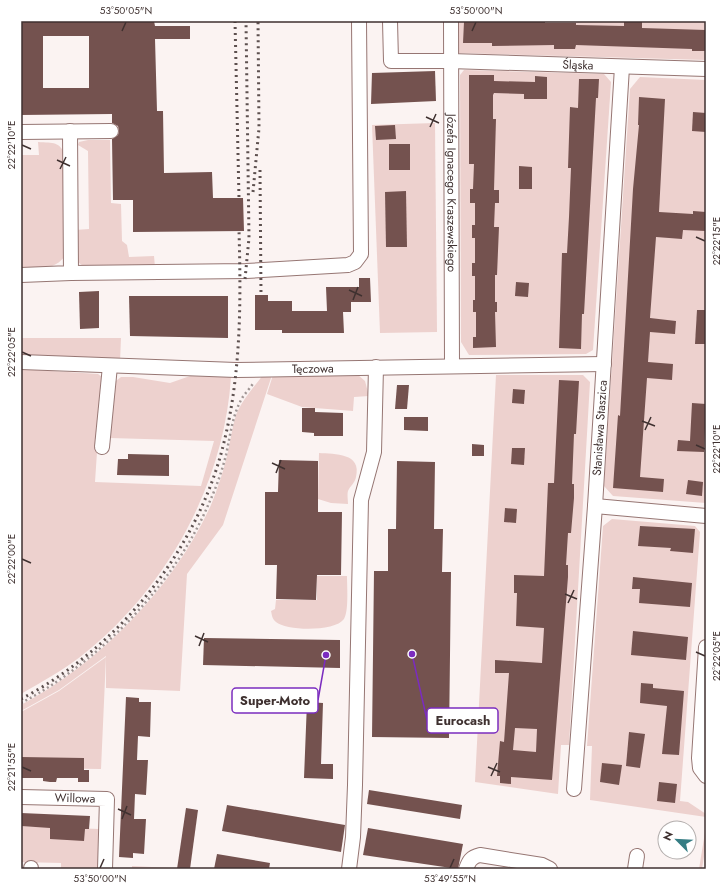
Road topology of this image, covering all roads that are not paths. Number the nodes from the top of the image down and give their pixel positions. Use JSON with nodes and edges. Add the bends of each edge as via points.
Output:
{"nodes":[{"id":1,"x":359,"y":21,"type":"edge"},
{"id":2,"x":390,"y":21,"type":"edge"},
{"id":3,"x":451,"y":21,"type":"edge"},
{"id":4,"x":450,"y":61,"type":"junction"},
{"id":5,"x":622,"y":67,"type":"junction"},
{"id":6,"x":706,"y":69,"type":"edge"},
{"id":7,"x":70,"y":131,"type":"junction"},
{"id":8,"x":111,"y":131,"type":"dead end"},
{"id":9,"x":21,"y":132,"type":"edge"},
{"id":10,"x":71,"y":273,"type":"junction"},
{"id":11,"x":21,"y":275,"type":"edge"},
{"id":12,"x":21,"y":362,"type":"edge"},
{"id":13,"x":604,"y":364,"type":"junction"},
{"id":14,"x":110,"y":366,"type":"junction"},
{"id":15,"x":452,"y":366,"type":"junction"},
{"id":16,"x":376,"y":368,"type":"junction"},
{"id":17,"x":102,"y":447,"type":"dead end"},
{"id":18,"x":595,"y":506,"type":"junction"},
{"id":19,"x":706,"y":516,"type":"edge"},
{"id":20,"x":706,"y":649,"type":"edge"},
{"id":21,"x":706,"y":776,"type":"edge"},
{"id":22,"x":574,"y":789,"type":"dead end"},
{"id":23,"x":21,"y":797,"type":"edge"},
{"id":24,"x":105,"y":869,"type":"edge"},
{"id":25,"x":349,"y":869,"type":"edge"},
{"id":26,"x":466,"y":869,"type":"edge"},
{"id":27,"x":550,"y":869,"type":"edge"}],
"edges":[{"from":1,"to":10,"type":"street","via":[[361,254],[355,262],[348,265],[246,271]]},
{"from":2,"to":4,"type":"street","name":"Śląska","via":[[391,61]]},
{"from":3,"to":4,"type":"street","name":"Józefa Ignacego Kraszewskiego"},
{"from":4,"to":5,"type":"street","name":"Śląska"},
{"from":4,"to":15,"type":"street","name":"Józefa Ignacego Kraszewskiego"},
{"from":5,"to":6,"type":"street","name":"Śląska"},
{"from":5,"to":13,"type":"street","name":"Stanisława Staszica"},
{"from":7,"to":8,"type":"street"},
{"from":7,"to":9,"type":"street"},
{"from":7,"to":10,"type":"street"},
{"from":10,"to":11,"type":"street"},
{"from":12,"to":14,"type":"street","name":"Tęczowa"},
{"from":13,"to":15,"type":"street","name":"Tęczowa"},
{"from":13,"to":18,"type":"street","name":"Stanisława Staszica"},
{"from":14,"to":16,"type":"street","name":"Tęczowa"},
{"from":14,"to":17,"type":"street"},
{"from":15,"to":16,"type":"street","name":"Tęczowa"},
{"from":16,"to":25,"type":"street","via":[[374,452],[361,500],[355,785]]},
{"from":18,"to":19,"type":"street"},
{"from":18,"to":22,"type":"street","name":"Stanisława Staszica"},
{"from":20,"to":21,"type":"street","via":[[699,758],[700,768]]},
{"from":23,"to":24,"type":"street","name":"Willowa","via":[[107,799]]},
{"from":26,"to":27,"type":"street","via":[[470,860],[480,855],[542,865]]}]}
